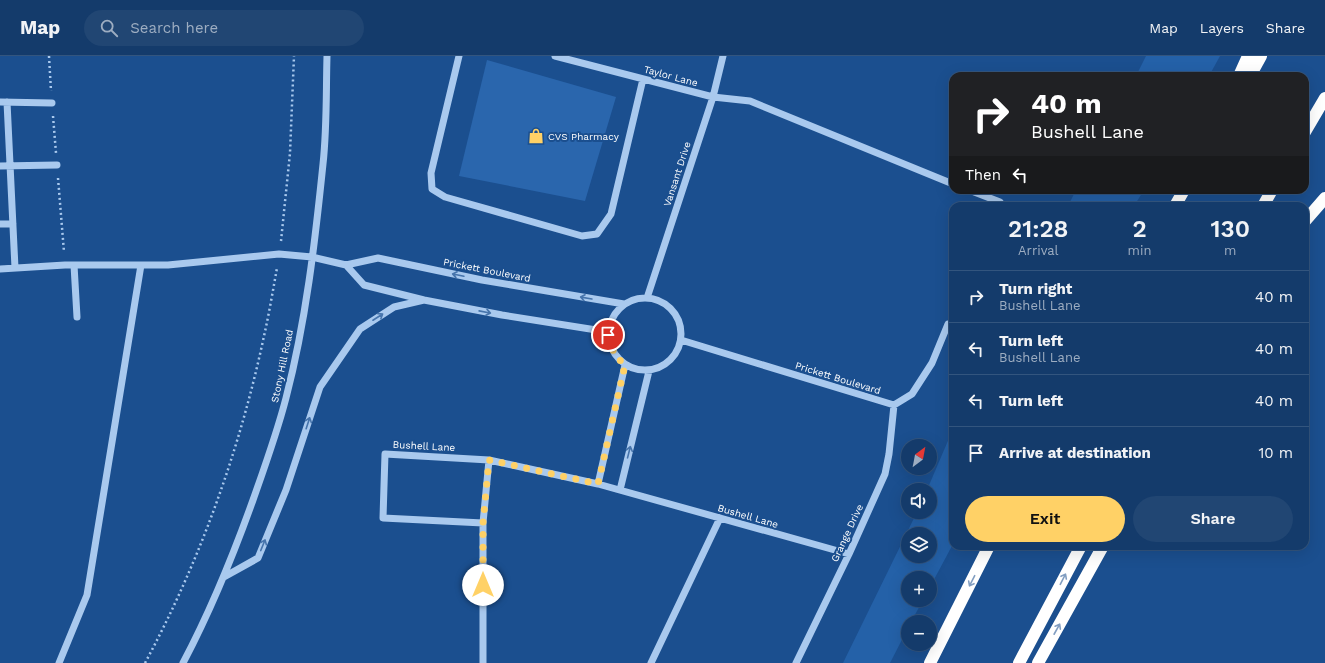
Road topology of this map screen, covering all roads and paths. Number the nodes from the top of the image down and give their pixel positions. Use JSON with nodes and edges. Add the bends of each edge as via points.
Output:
{"nodes":[{"id":1,"x":294,"y":56,"type":"edge"},
{"id":2,"x":327,"y":56,"type":"edge"},
{"id":3,"x":459,"y":56,"type":"edge"},
{"id":4,"x":554,"y":56,"type":"edge"},
{"id":5,"x":724,"y":56,"type":"edge"},
{"id":6,"x":1248,"y":56,"type":"edge"},
{"id":7,"x":1261,"y":56,"type":"edge"},
{"id":8,"x":1241,"y":72,"type":"edge"},
{"id":9,"x":1252,"y":72,"type":"edge"},
{"id":10,"x":643,"y":79,"type":"junction"},
{"id":11,"x":713,"y":97,"type":"junction"},
{"id":12,"x":1325,"y":98,"type":"edge"},
{"id":13,"x":3,"y":102,"type":"edge"},
{"id":14,"x":52,"y":103,"type":"dead end"},
{"id":15,"x":1309,"y":125,"type":"edge"},
{"id":16,"x":57,"y":165,"type":"dead end"},
{"id":17,"x":0,"y":166,"type":"edge"},
{"id":18,"x":10,"y":166,"type":"junction"},
{"id":19,"x":949,"y":182,"type":"edge"},
{"id":20,"x":979,"y":194,"type":"edge"},
{"id":21,"x":1325,"y":198,"type":"edge"},
{"id":22,"x":1000,"y":202,"type":"dead end"},
{"id":23,"x":1309,"y":216,"type":"edge"},
{"id":24,"x":0,"y":224,"type":"edge"},
{"id":25,"x":13,"y":224,"type":"junction"},
{"id":26,"x":279,"y":254,"type":"junction"},
{"id":27,"x":312,"y":257,"type":"junction"},
{"id":28,"x":74,"y":265,"type":"junction"},
{"id":29,"x":141,"y":265,"type":"junction"},
{"id":30,"x":346,"y":265,"type":"junction"},
{"id":31,"x":16,"y":268,"type":"junction"},
{"id":32,"x":0,"y":269,"type":"edge"},
{"id":33,"x":647,"y":298,"type":"junction"},
{"id":34,"x":424,"y":300,"type":"junction"},
{"id":35,"x":624,"y":304,"type":"junction"},
{"id":36,"x":77,"y":317,"type":"dead end"},
{"id":37,"x":948,"y":324,"type":"dead end"},
{"id":38,"x":609,"y":332,"type":"junction"},
{"id":39,"x":681,"y":340,"type":"junction"},
{"id":40,"x":625,"y":365,"type":"junction"},
{"id":41,"x":648,"y":371,"type":"junction"},
{"id":42,"x":894,"y":406,"type":"junction"},
{"id":43,"x":489,"y":460,"type":"junction"},
{"id":44,"x":598,"y":484,"type":"junction"},
{"id":45,"x":620,"y":490,"type":"junction"},
{"id":46,"x":720,"y":518,"type":"junction"},
{"id":47,"x":483,"y":523,"type":"junction"},
{"id":48,"x":988,"y":550,"type":"edge"},
{"id":49,"x":1079,"y":550,"type":"edge"},
{"id":50,"x":1101,"y":550,"type":"edge"},
{"id":51,"x":849,"y":554,"type":"junction"},
{"id":52,"x":224,"y":576,"type":"junction"},
{"id":53,"x":59,"y":663,"type":"edge"},
{"id":54,"x":145,"y":663,"type":"edge"},
{"id":55,"x":184,"y":663,"type":"edge"},
{"id":56,"x":483,"y":663,"type":"edge"},
{"id":57,"x":650,"y":663,"type":"edge"},
{"id":58,"x":796,"y":663,"type":"edge"},
{"id":59,"x":930,"y":663,"type":"edge"},
{"id":60,"x":1019,"y":663,"type":"edge"},
{"id":61,"x":1038,"y":663,"type":"edge"}],
"edges":[{"from":1,"to":26,"type":"path","via":[[290,153]]},
{"from":2,"to":27,"type":"street","name":"Stony Hill Road","via":[[323,162]]},
{"from":3,"to":10,"type":"street","via":[[431,173],[432,189],[445,197],[582,236],[597,234],[611,214]]},
{"from":4,"to":10,"type":"street","name":"Taylor Lane"},
{"from":5,"to":11,"type":"street","name":"Vansant Drive"},
{"from":6,"to":8,"type":"highway"},
{"from":7,"to":9,"type":"highway"},
{"from":10,"to":11,"type":"street","name":"Taylor Lane"},
{"from":11,"to":19,"type":"street","name":"Taylor Lane","via":[[750,101]]},
{"from":11,"to":33,"type":"street","name":"Vansant Drive"},
{"from":12,"to":15,"type":"highway"},
{"from":13,"to":14,"type":"street"},
{"from":13,"to":18,"type":"street"},
{"from":16,"to":18,"type":"street"},
{"from":17,"to":18,"type":"street"},
{"from":18,"to":25,"type":"street"},
{"from":20,"to":22,"type":"street"},
{"from":21,"to":23,"type":"highway"},
{"from":24,"to":25,"type":"street"},
{"from":25,"to":31,"type":"street"},
{"from":26,"to":27,"type":"street","name":"Prickett Boulevard"},
{"from":26,"to":29,"type":"street","name":"Prickett Boulevard","via":[[168,265]]},
{"from":26,"to":54,"type":"path","via":[[245,414],[221,489],[192,566]]},
{"from":27,"to":30,"type":"street","name":"Prickett Boulevard"},
{"from":27,"to":52,"type":"street","name":"Stony Hill Road","via":[[286,396],[272,446]]},
{"from":28,"to":29,"type":"street","name":"Prickett Boulevard"},
{"from":28,"to":31,"type":"street","name":"Prickett Boulevard"},
{"from":28,"to":36,"type":"street"},
{"from":29,"to":53,"type":"street","via":[[87,595]]},
{"from":30,"to":34,"type":"street","via":[[364,286]]},
{"from":35,"to":30,"type":"street","name":"Prickett Boulevard","one_way":true,"via":[[482,280],[378,258]]},
{"from":31,"to":32,"type":"street","name":"Prickett Boulevard"},
{"from":33,"to":35,"type":"street","via":[[635,299]]},
{"from":33,"to":39,"type":"street","via":[[669,307],[677,316]]},
{"from":34,"to":38,"type":"street","one_way":true},
{"from":52,"to":34,"type":"street","one_way":true,"via":[[258,558],[286,490],[320,387],[360,329],[394,307]]},
{"from":35,"to":38,"type":"street","via":[[610,323]]},
{"from":37,"to":42,"type":"street","via":[[932,363],[912,394]]},
{"from":38,"to":40,"type":"street","via":[[611,347],[616,357]]},
{"from":39,"to":41,"type":"street","via":[[670,361],[661,368]]},
{"from":39,"to":42,"type":"street","name":"Prickett Boulevard"},
{"from":40,"to":41,"type":"street","via":[[636,370]]},
{"from":40,"to":44,"type":"street"},
{"from":45,"to":41,"type":"street","one_way":true},
{"from":42,"to":51,"type":"street","name":"Grange Drive","via":[[885,474]]},
{"from":43,"to":44,"type":"street","name":"Bushell Lane"},
{"from":43,"to":47,"type":"street"},
{"from":43,"to":47,"type":"street","name":"Bushell Lane","via":[[385,454],[383,518]]},
{"from":44,"to":45,"type":"street","name":"Bushell Lane"},
{"from":45,"to":46,"type":"street","name":"Bushell Lane"},
{"from":46,"to":51,"type":"street","name":"Bushell Lane"},
{"from":46,"to":57,"type":"street"},
{"from":47,"to":56,"type":"street"},
{"from":48,"to":59,"type":"highway","one_way":true},
{"from":60,"to":49,"type":"highway","one_way":true},
{"from":61,"to":50,"type":"highway","one_way":true},
{"from":51,"to":58,"type":"street","name":"Grange Drive"},
{"from":52,"to":55,"type":"street","name":"Stony Hill Road"}]}
